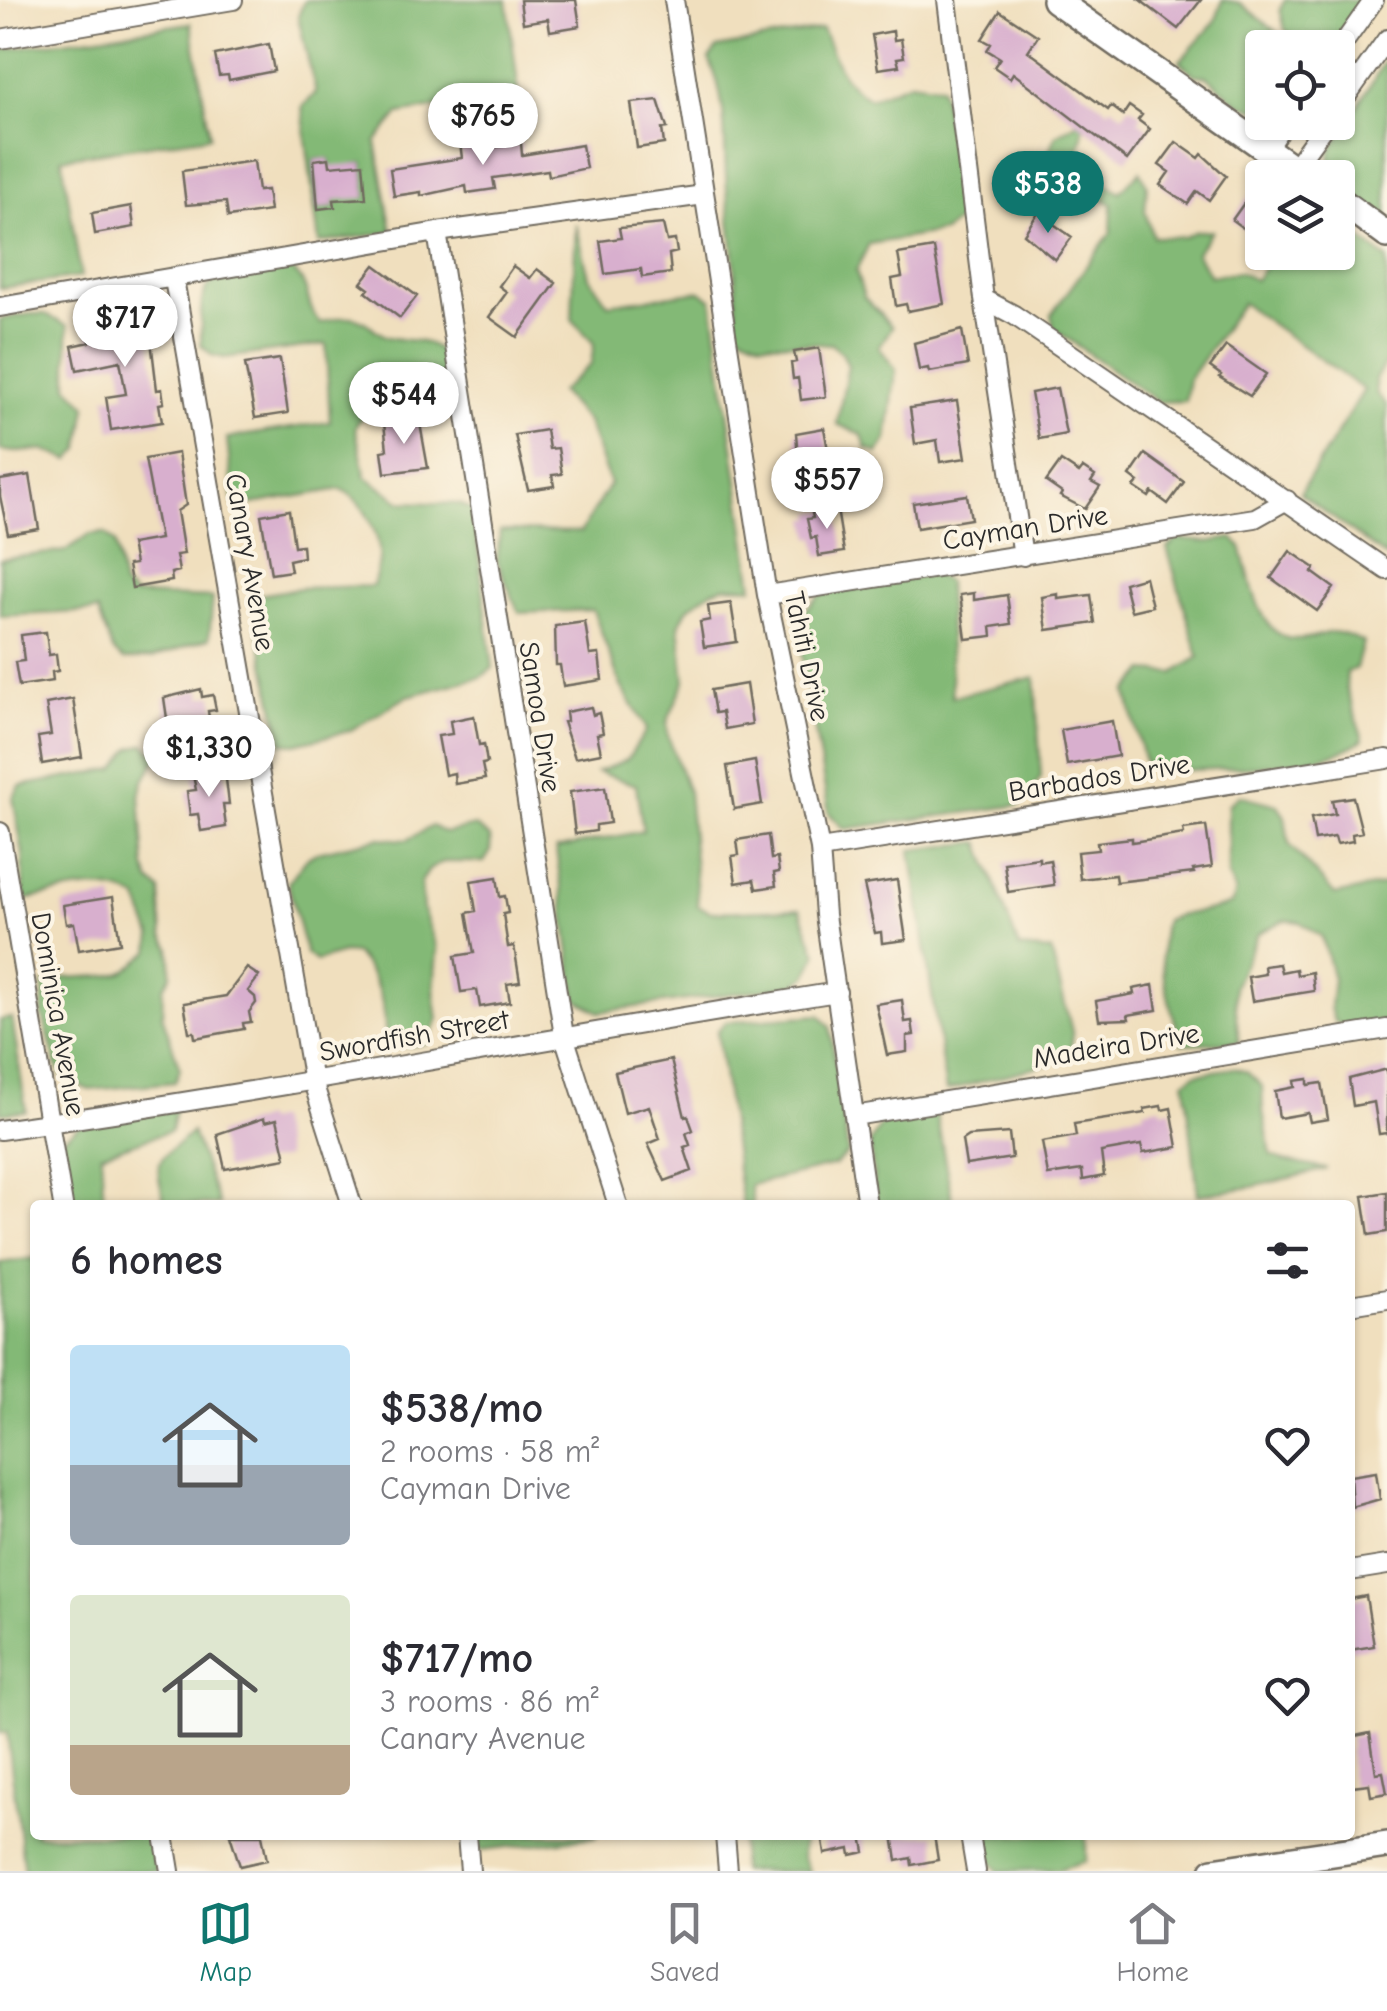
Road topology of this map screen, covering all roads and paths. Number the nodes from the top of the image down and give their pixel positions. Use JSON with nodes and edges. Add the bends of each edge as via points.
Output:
{"nodes":[{"id":1,"x":233,"y":0,"type":"edge"},
{"id":2,"x":674,"y":0,"type":"edge"},
{"id":3,"x":947,"y":0,"type":"edge"},
{"id":4,"x":1055,"y":0,"type":"edge"},
{"id":5,"x":1374,"y":0,"type":"edge"},
{"id":6,"x":1352,"y":30,"type":"edge"},
{"id":7,"x":0,"y":39,"type":"edge"},
{"id":8,"x":1387,"y":40,"type":"edge"},
{"id":9,"x":1355,"y":84,"type":"edge"},
{"id":10,"x":1272,"y":140,"type":"edge"},
{"id":11,"x":1266,"y":149,"type":"junction"},
{"id":12,"x":1282,"y":160,"type":"edge"},
{"id":13,"x":704,"y":194,"type":"junction"},
{"id":14,"x":1355,"y":212,"type":"edge"},
{"id":15,"x":437,"y":232,"type":"junction"},
{"id":16,"x":1387,"y":235,"type":"edge"},
{"id":17,"x":174,"y":279,"type":"junction"},
{"id":18,"x":984,"y":298,"type":"junction"},
{"id":19,"x":0,"y":307,"type":"edge"},
{"id":20,"x":1287,"y":500,"type":"junction"},
{"id":21,"x":1023,"y":556,"type":"junction"},
{"id":22,"x":1387,"y":570,"type":"edge"},
{"id":23,"x":767,"y":594,"type":"junction"},
{"id":24,"x":1387,"y":759,"type":"edge"},
{"id":25,"x":0,"y":832,"type":"edge"},
{"id":26,"x":820,"y":848,"type":"junction"},
{"id":27,"x":837,"y":992,"type":"junction"},
{"id":28,"x":1387,"y":1028,"type":"edge"},
{"id":29,"x":564,"y":1036,"type":"junction"},
{"id":30,"x":314,"y":1082,"type":"junction"},
{"id":31,"x":854,"y":1116,"type":"junction"},
{"id":32,"x":50,"y":1123,"type":"junction"},
{"id":33,"x":0,"y":1130,"type":"edge"},
{"id":34,"x":62,"y":1200,"type":"edge"},
{"id":35,"x":350,"y":1200,"type":"edge"},
{"id":36,"x":616,"y":1200,"type":"edge"},
{"id":37,"x":867,"y":1200,"type":"edge"},
{"id":38,"x":1387,"y":1299,"type":"edge"},
{"id":39,"x":1355,"y":1304,"type":"edge"},
{"id":40,"x":1387,"y":1565,"type":"edge"},
{"id":41,"x":1355,"y":1570,"type":"edge"},
{"id":42,"x":165,"y":1840,"type":"edge"},
{"id":43,"x":467,"y":1840,"type":"edge"},
{"id":44,"x":725,"y":1840,"type":"edge"},
{"id":45,"x":971,"y":1840,"type":"edge"},
{"id":46,"x":1387,"y":1845,"type":"edge"},
{"id":47,"x":1227,"y":1870,"type":"edge"},
{"id":48,"x":170,"y":1871,"type":"edge"},
{"id":49,"x":470,"y":1871,"type":"edge"},
{"id":50,"x":728,"y":1871,"type":"edge"},
{"id":51,"x":976,"y":1871,"type":"edge"}],
"edges":[{"from":1,"to":7,"type":"street"},
{"from":2,"to":13,"type":"street","name":"Tahiti Drive"},
{"from":3,"to":18,"type":"street"},
{"from":4,"to":11,"type":"street"},
{"from":5,"to":6,"type":"street"},
{"from":8,"to":9,"type":"street"},
{"from":10,"to":11,"type":"street"},
{"from":11,"to":12,"type":"street"},
{"from":13,"to":15,"type":"street"},
{"from":13,"to":23,"type":"street","name":"Tahiti Drive"},
{"from":14,"to":16,"type":"street"},
{"from":15,"to":17,"type":"street"},
{"from":15,"to":29,"type":"street","name":"Samoa Drive"},
{"from":17,"to":19,"type":"street"},
{"from":17,"to":30,"type":"street","name":"Canary Avenue"},
{"from":18,"to":20,"type":"street"},
{"from":18,"to":21,"type":"street"},
{"from":20,"to":21,"type":"street","name":"Cayman Drive","via":[[1256,518]]},
{"from":20,"to":22,"type":"street"},
{"from":21,"to":23,"type":"street","name":"Cayman Drive"},
{"from":23,"to":26,"type":"street","name":"Tahiti Drive"},
{"from":24,"to":26,"type":"street","name":"Barbados Drive"},
{"from":25,"to":32,"type":"street","name":"Dominica Avenue"},
{"from":26,"to":27,"type":"street","name":"Tahiti Drive"},
{"from":27,"to":29,"type":"street","name":"Swordfish Street"},
{"from":27,"to":31,"type":"street","name":"Tahiti Drive"},
{"from":28,"to":31,"type":"street","name":"Madeira Drive"},
{"from":29,"to":30,"type":"street","name":"Swordfish Street"},
{"from":29,"to":36,"type":"street","name":"Samoa Drive"},
{"from":30,"to":32,"type":"street","name":"Swordfish Street"},
{"from":30,"to":35,"type":"street","name":"Canary Avenue"},
{"from":31,"to":37,"type":"street","name":"Tahiti Drive"},
{"from":32,"to":33,"type":"street","name":"Swordfish Street"},
{"from":32,"to":34,"type":"street","name":"Dominica Avenue"},
{"from":38,"to":39,"type":"street"},
{"from":40,"to":41,"type":"street"},
{"from":42,"to":48,"type":"street"},
{"from":43,"to":49,"type":"street"},
{"from":44,"to":50,"type":"street"},
{"from":45,"to":51,"type":"street"},
{"from":46,"to":47,"type":"street"}]}
